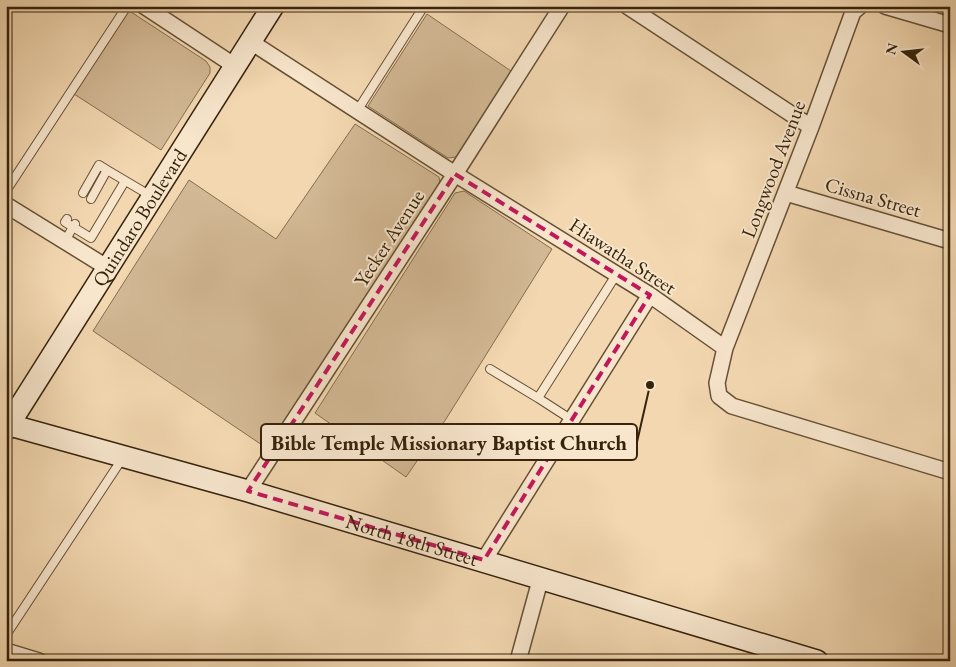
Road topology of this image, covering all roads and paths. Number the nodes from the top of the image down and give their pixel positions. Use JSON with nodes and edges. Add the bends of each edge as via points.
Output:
{"nodes":[{"id":1,"x":127,"y":6,"type":"edge"},
{"id":2,"x":144,"y":6,"type":"edge"},
{"id":3,"x":273,"y":6,"type":"edge"},
{"id":4,"x":424,"y":6,"type":"edge"},
{"id":5,"x":562,"y":6,"type":"edge"},
{"id":6,"x":627,"y":6,"type":"edge"},
{"id":7,"x":860,"y":6,"type":"edge"},
{"id":8,"x":885,"y":6,"type":"edge"},
{"id":9,"x":950,"y":25,"type":"edge"},
{"id":10,"x":251,"y":42,"type":"junction"},
{"id":11,"x":235,"y":66,"type":"junction"},
{"id":12,"x":357,"y":111,"type":"junction"},
{"id":13,"x":811,"y":127,"type":"junction"},
{"id":14,"x":107,"y":170,"type":"junction"},
{"id":15,"x":455,"y":174,"type":"junction"},
{"id":16,"x":125,"y":181,"type":"junction"},
{"id":17,"x":6,"y":191,"type":"edge"},
{"id":18,"x":83,"y":193,"type":"dead end"},
{"id":19,"x":786,"y":193,"type":"junction"},
{"id":20,"x":153,"y":197,"type":"junction"},
{"id":21,"x":91,"y":198,"type":"dead end"},
{"id":22,"x":6,"y":205,"type":"edge"},
{"id":23,"x":67,"y":219,"type":"dead end"},
{"id":24,"x":74,"y":226,"type":"junction"},
{"id":25,"x":64,"y":241,"type":"junction"},
{"id":26,"x":950,"y":241,"type":"edge"},
{"id":27,"x":108,"y":268,"type":"junction"},
{"id":28,"x":616,"y":274,"type":"junction"},
{"id":29,"x":650,"y":295,"type":"junction"},
{"id":30,"x":725,"y":348,"type":"junction"},
{"id":31,"x":490,"y":369,"type":"dead end"},
{"id":32,"x":538,"y":398,"type":"junction"},
{"id":33,"x":572,"y":420,"type":"junction"},
{"id":34,"x":7,"y":426,"type":"edge"},
{"id":35,"x":124,"y":456,"type":"junction"},
{"id":36,"x":950,"y":472,"type":"edge"},
{"id":37,"x":248,"y":491,"type":"junction"},
{"id":38,"x":484,"y":560,"type":"junction"},
{"id":39,"x":541,"y":577,"type":"junction"},
{"id":40,"x":6,"y":634,"type":"edge"},
{"id":41,"x":6,"y":652,"type":"edge"},
{"id":42,"x":39,"y":661,"type":"edge"},
{"id":43,"x":518,"y":661,"type":"edge"},
{"id":44,"x":817,"y":661,"type":"edge"}],
"edges":[{"from":1,"to":17,"type":"lane"},
{"from":2,"to":11,"type":"street"},
{"from":3,"to":10,"type":"main road","name":"Quindaro Boulevard"},
{"from":4,"to":12,"type":"lane"},
{"from":5,"to":15,"type":"street","name":"Yecker Avenue"},
{"from":6,"to":13,"type":"street"},
{"from":7,"to":13,"type":"street","name":"Longwood Avenue","via":[[853,12]]},
{"from":8,"to":9,"type":"street"},
{"from":10,"to":11,"type":"main road","name":"Quindaro Boulevard"},
{"from":10,"to":12,"type":"street","name":"Hiawatha Street"},
{"from":11,"to":20,"type":"main road","name":"Quindaro Boulevard"},
{"from":12,"to":15,"type":"street","name":"Hiawatha Street"},
{"from":13,"to":19,"type":"street","name":"Longwood Avenue"},
{"from":14,"to":16,"type":"lane"},
{"from":14,"to":18,"type":"lane","via":[[99,165]]},
{"from":14,"to":21,"type":"lane"},
{"from":15,"to":28,"type":"street","name":"Hiawatha Street"},
{"from":15,"to":37,"type":"street","name":"Yecker Avenue"},
{"from":16,"to":20,"type":"lane"},
{"from":16,"to":24,"type":"lane","via":[[91,238]]},
{"from":19,"to":26,"type":"street","name":"Cissna Street"},
{"from":19,"to":30,"type":"street","name":"Longwood Avenue"},
{"from":20,"to":27,"type":"main road","name":"Quindaro Boulevard"},
{"from":22,"to":25,"type":"street"},
{"from":23,"to":24,"type":"lane","via":[[65,222]]},
{"from":24,"to":25,"type":"lane"},
{"from":25,"to":27,"type":"street"},
{"from":27,"to":34,"type":"main road","name":"Quindaro Boulevard"},
{"from":28,"to":29,"type":"street","name":"Hiawatha Street"},
{"from":28,"to":32,"type":"lane"},
{"from":29,"to":30,"type":"street","name":"Hiawatha Street"},
{"from":29,"to":33,"type":"street"},
{"from":30,"to":36,"type":"street","via":[[716,383],[719,396],[732,406]]},
{"from":31,"to":32,"type":"lane"},
{"from":32,"to":33,"type":"lane"},
{"from":33,"to":38,"type":"street"},
{"from":34,"to":35,"type":"main road","name":"North 18th Street"},
{"from":35,"to":37,"type":"main road","name":"North 18th Street"},
{"from":35,"to":40,"type":"lane"},
{"from":37,"to":38,"type":"main road","name":"North 18th Street"},
{"from":38,"to":39,"type":"main road","name":"North 18th Street"},
{"from":39,"to":43,"type":"street"},
{"from":39,"to":44,"type":"main road","name":"North 18th Street"},
{"from":41,"to":42,"type":"street"}]}
